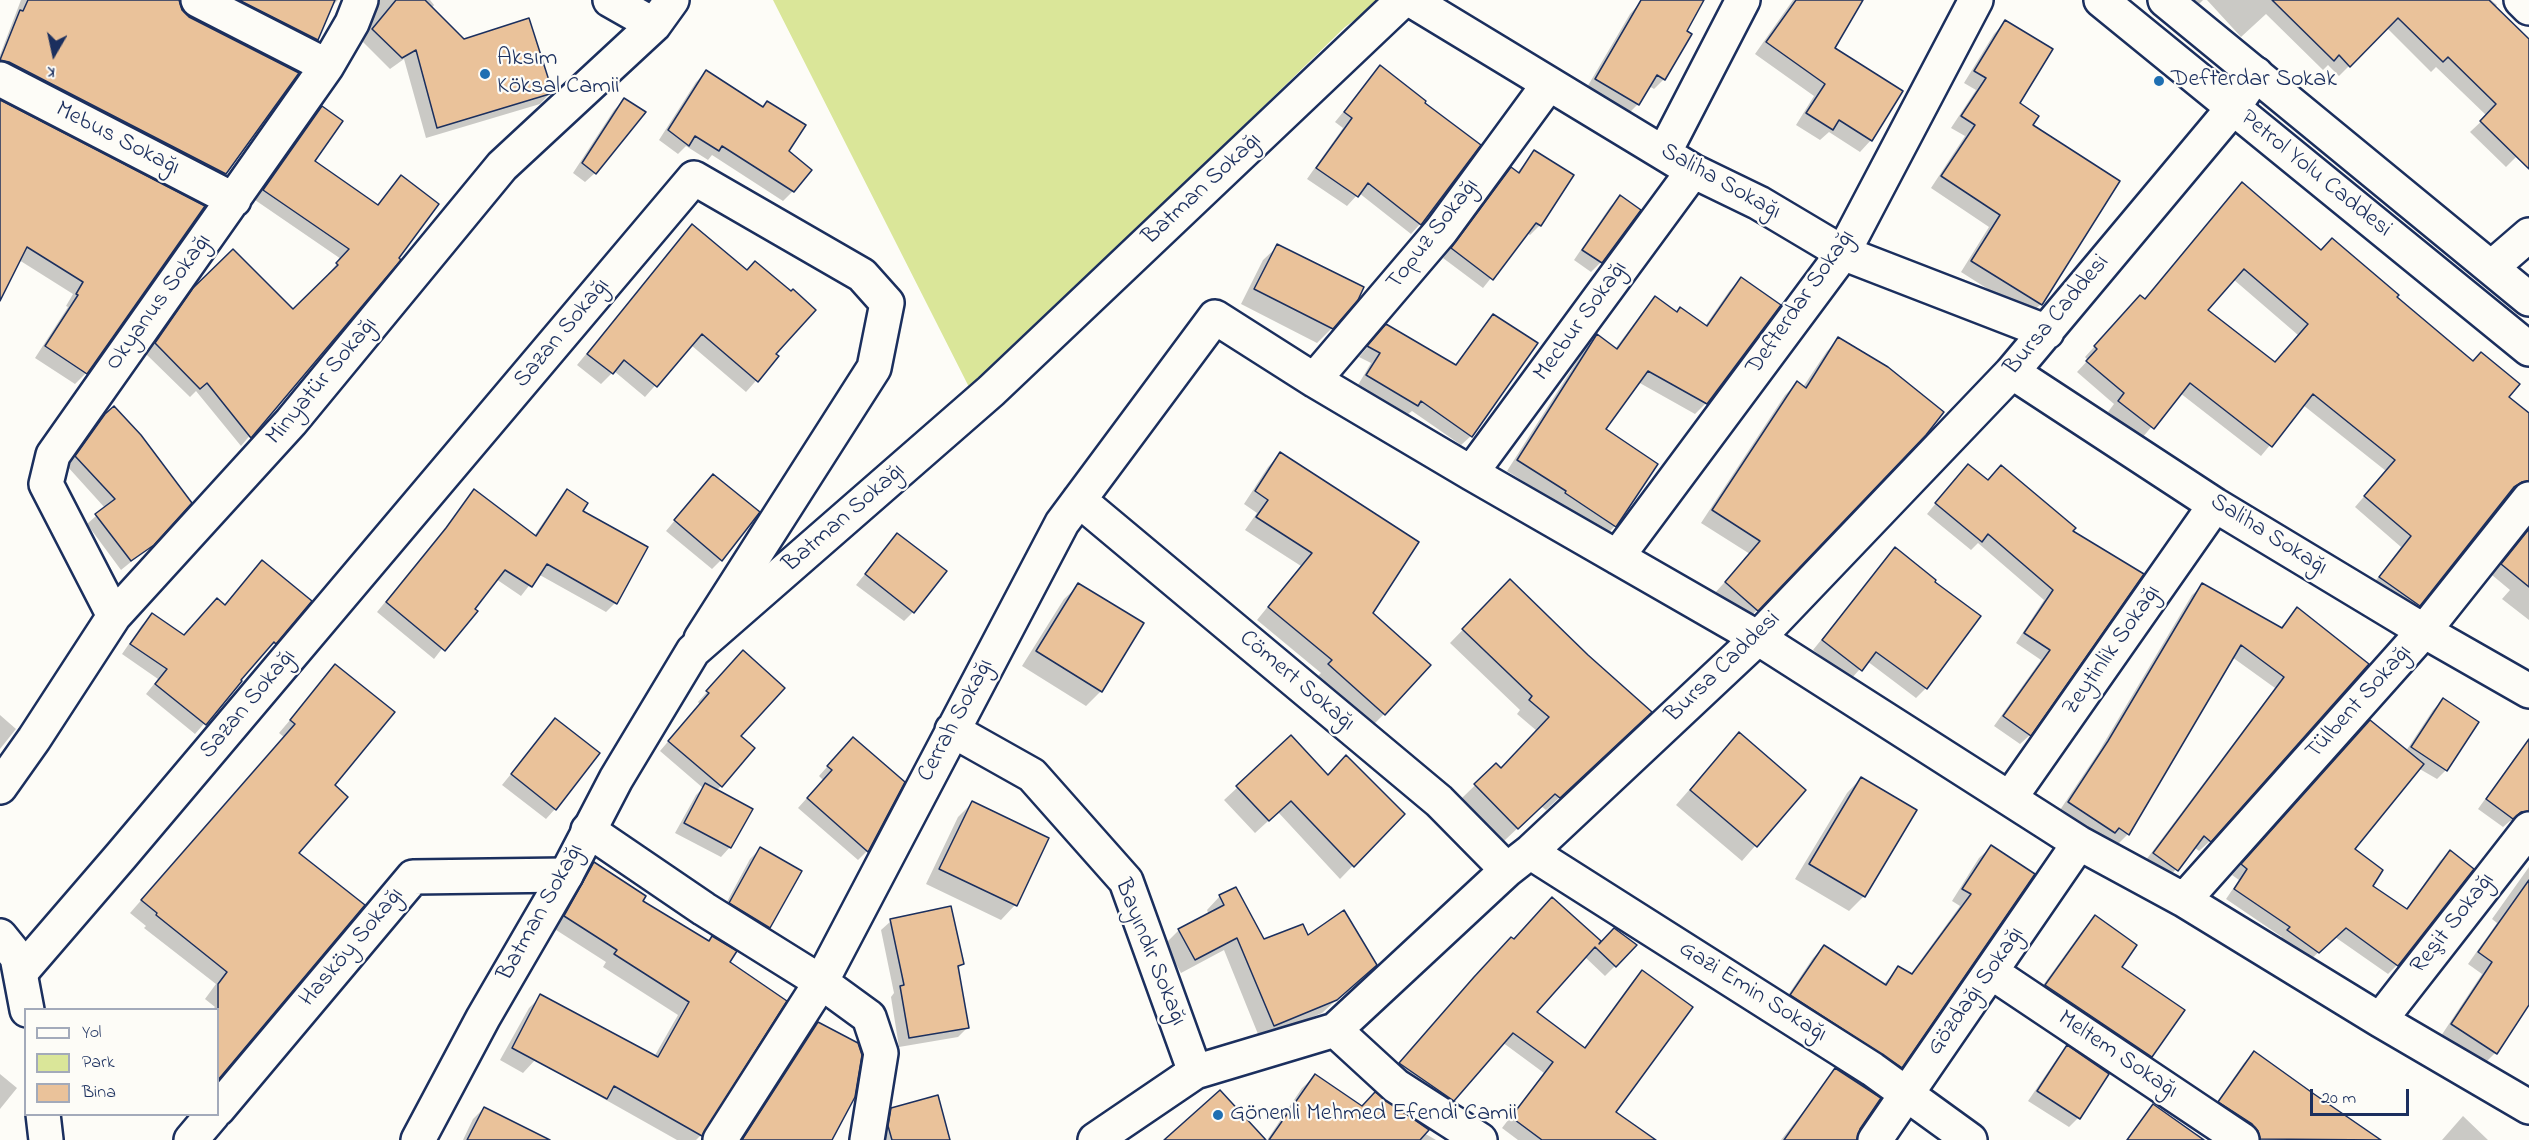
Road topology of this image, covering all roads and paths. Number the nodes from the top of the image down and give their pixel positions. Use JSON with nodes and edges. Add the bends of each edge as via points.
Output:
{"nodes":[{"id":1,"x":198,"y":0,"type":"edge"},
{"id":2,"x":361,"y":0,"type":"edge"},
{"id":3,"x":610,"y":0,"type":"edge"},
{"id":4,"x":1403,"y":0,"type":"edge"},
{"id":5,"x":1411,"y":0,"type":"edge"},
{"id":6,"x":1743,"y":0,"type":"edge"},
{"id":7,"x":1976,"y":0,"type":"edge"},
{"id":8,"x":2101,"y":0,"type":"edge"},
{"id":9,"x":2165,"y":0,"type":"edge"},
{"id":10,"x":2520,"y":0,"type":"edge"},
{"id":11,"x":2529,"y":8,"type":"edge"},
{"id":12,"x":663,"y":13,"type":"edge"},
{"id":13,"x":327,"y":66,"type":"junction"},
{"id":14,"x":2256,"y":74,"type":"junction"},
{"id":15,"x":0,"y":80,"type":"edge"},
{"id":16,"x":1548,"y":85,"type":"junction"},
{"id":17,"x":2233,"y":108,"type":"junction"},
{"id":18,"x":1664,"y":153,"type":"junction"},
{"id":19,"x":1693,"y":171,"type":"junction"},
{"id":20,"x":234,"y":200,"type":"junction"},
{"id":21,"x":2529,"y":235,"type":"edge"},
{"id":22,"x":1843,"y":253,"type":"junction"},
{"id":23,"x":2492,"y":267,"type":"junction"},
{"id":24,"x":2529,"y":298,"type":"edge"},
{"id":25,"x":2046,"y":332,"type":"junction"},
{"id":26,"x":2529,"y":349,"type":"edge"},
{"id":27,"x":2012,"y":372,"type":"junction"},
{"id":28,"x":1314,"y":380,"type":"junction"},
{"id":29,"x":1471,"y":473,"type":"junction"},
{"id":30,"x":2529,"y":499,"type":"edge"},
{"id":31,"x":1079,"y":500,"type":"junction"},
{"id":32,"x":2215,"y":505,"type":"junction"},
{"id":33,"x":1617,"y":557,"type":"junction"},
{"id":34,"x":114,"y":616,"type":"junction"},
{"id":35,"x":2424,"y":631,"type":"junction"},
{"id":36,"x":1758,"y":638,"type":"junction"},
{"id":37,"x":693,"y":651,"type":"junction"},
{"id":38,"x":2529,"y":691,"type":"edge"},
{"id":39,"x":952,"y":730,"type":"junction"},
{"id":40,"x":0,"y":787,"type":"edge"},
{"id":41,"x":2010,"y":798,"type":"junction"},
{"id":42,"x":2529,"y":829,"type":"edge"},
{"id":43,"x":588,"y":830,"type":"junction"},
{"id":44,"x":2079,"y":843,"type":"junction"},
{"id":45,"x":1519,"y":861,"type":"junction"},
{"id":46,"x":566,"y":875,"type":"junction"},
{"id":47,"x":2184,"y":900,"type":"junction"},
{"id":48,"x":0,"y":936,"type":"edge"},
{"id":49,"x":21,"y":972,"type":"junction"},
{"id":50,"x":1991,"y":972,"type":"junction"},
{"id":51,"x":821,"y":982,"type":"junction"},
{"id":52,"x":27,"y":1008,"type":"edge"},
{"id":53,"x":2380,"y":1020,"type":"junction"},
{"id":54,"x":1335,"y":1030,"type":"junction"},
{"id":55,"x":1195,"y":1072,"type":"junction"},
{"id":56,"x":1907,"y":1094,"type":"junction"},
{"id":57,"x":2529,"y":1107,"type":"edge"},
{"id":58,"x":219,"y":1108,"type":"edge"},
{"id":59,"x":43,"y":1116,"type":"edge"},
{"id":60,"x":211,"y":1116,"type":"edge"},
{"id":61,"x":46,"y":1140,"type":"edge"},
{"id":62,"x":191,"y":1140,"type":"edge"},
{"id":63,"x":418,"y":1140,"type":"edge"},
{"id":64,"x":720,"y":1140,"type":"edge"},
{"id":65,"x":867,"y":1140,"type":"edge"},
{"id":66,"x":1095,"y":1140,"type":"edge"},
{"id":67,"x":1480,"y":1140,"type":"edge"},
{"id":68,"x":1875,"y":1140,"type":"edge"},
{"id":69,"x":1970,"y":1140,"type":"edge"},
{"id":70,"x":2242,"y":1140,"type":"edge"}],
"edges":[{"from":1,"to":13,"type":"street"},
{"from":2,"to":13,"type":"street","name":"Okyanus Sokağı"},
{"from":3,"to":12,"type":"street"},
{"from":4,"to":37,"type":"street","name":"Batman Sokağı","via":[[991,391]]},
{"from":5,"to":16,"type":"street","name":"Saliha Sokağı"},
{"from":6,"to":18,"type":"street"},
{"from":7,"to":22,"type":"street","name":"Defterdar Sokağı"},
{"from":8,"to":17,"type":"street","name":"Petrol Yolu Caddesi"},
{"from":9,"to":14,"type":"street","name":"Petrol Yolu Caddesi"},
{"from":10,"to":11,"type":"street"},
{"from":12,"to":34,"type":"street","name":"Minyatür Sokağı","via":[[502,166],[291,422]]},
{"from":13,"to":20,"type":"street","name":"Okyanus Sokağı"},
{"from":14,"to":17,"type":"street","name":"Bursa Caddesi"},
{"from":14,"to":23,"type":"street","name":"Petrol Yolu Caddesi"},
{"from":15,"to":20,"type":"street","name":"Mebus Sokağı"},
{"from":16,"to":18,"type":"street","name":"Saliha Sokağı"},
{"from":16,"to":28,"type":"street","name":"Topuz Sokağı","via":[[1441,231]]},
{"from":17,"to":25,"type":"street","name":"Bursa Caddesi"},
{"from":17,"to":26,"type":"street","name":"Petrol Yolu Caddesi"},
{"from":18,"to":19,"type":"street","name":"Saliha Sokağı"},
{"from":19,"to":22,"type":"street","name":"Saliha Sokağı","via":[[1759,203]]},
{"from":19,"to":29,"type":"street","name":"Mecbur Sokağı"},
{"from":20,"to":34,"type":"street","name":"Okyanus Sokağı","via":[[53,454],[46,484]]},
{"from":21,"to":23,"type":"street"},
{"from":22,"to":25,"type":"street","name":"Saliha Sokağı"},
{"from":22,"to":33,"type":"street","name":"Defterdar Sokağı"},
{"from":23,"to":24,"type":"street","name":"Petrol Yolu Caddesi"},
{"from":25,"to":27,"type":"street","name":"Bursa Caddesi"},
{"from":27,"to":32,"type":"street","name":"Saliha Sokağı"},
{"from":27,"to":36,"type":"street","name":"Bursa Caddesi"},
{"from":28,"to":29,"type":"street"},
{"from":28,"to":31,"type":"street","name":"Cerrah Sokağı","via":[[1215,316]]},
{"from":29,"to":33,"type":"street"},
{"from":30,"to":35,"type":"street","name":"Tülbent Sokağı"},
{"from":31,"to":39,"type":"street","name":"Cerrah Sokağı","via":[[1062,523]]},
{"from":31,"to":45,"type":"street","name":"Cömert Sokağı","via":[[1439,801]]},
{"from":32,"to":35,"type":"street","name":"Saliha Sokağı"},
{"from":32,"to":41,"type":"street","name":"Zeytinlik Sokağı"},
{"from":33,"to":36,"type":"street"},
{"from":34,"to":40,"type":"street","name":"Minyatür Sokağı"},
{"from":35,"to":38,"type":"street","name":"Saliha Sokağı"},
{"from":35,"to":47,"type":"street","name":"Tülbent Sokağı"},
{"from":36,"to":41,"type":"street"},
{"from":36,"to":45,"type":"street","name":"Bursa Caddesi"},
{"from":37,"to":43,"type":"street","name":"Batman Sokağı"},
{"from":37,"to":49,"type":"street","name":"Sazan Sokağı","via":[[874,368],[887,303],[862,274],[694,178]]},
{"from":39,"to":51,"type":"street","name":"Cerrah Sokağı"},
{"from":39,"to":55,"type":"street","name":"Bayındır Sokağı","via":[[1032,775],[1126,881]]},
{"from":41,"to":44,"type":"street"},
{"from":42,"to":53,"type":"street","name":"Reşit Sokağı"},
{"from":43,"to":46,"type":"street","name":"Batman Sokağı"},
{"from":43,"to":51,"type":"street"},
{"from":44,"to":47,"type":"street"},
{"from":44,"to":50,"type":"street","name":"Gözdağı Sokağı"},
{"from":45,"to":54,"type":"street","name":"Bursa Caddesi"},
{"from":45,"to":56,"type":"street","name":"Gazi Emin Sokağı","via":[[1872,1069]]},
{"from":46,"to":58,"type":"street","name":"Hasköy Sokağı","via":[[413,877]]},
{"from":46,"to":63,"type":"street","name":"Batman Sokağı"},
{"from":47,"to":53,"type":"street"},
{"from":48,"to":49,"type":"street","via":[[17,957]]},
{"from":49,"to":52,"type":"street"},
{"from":50,"to":56,"type":"street","name":"Gözdağı Sokağı"},
{"from":50,"to":70,"type":"street","name":"Meltem Sokağı"},
{"from":51,"to":64,"type":"street","name":"Cerrah Sokağı"},
{"from":51,"to":65,"type":"street","via":[[869,1017],[881,1053]]},
{"from":53,"to":57,"type":"street"},
{"from":54,"to":55,"type":"street","name":"Bursa Caddesi"},
{"from":54,"to":67,"type":"street","via":[[1396,1086]]},
{"from":55,"to":66,"type":"street","name":"Bursa Caddesi"},
{"from":56,"to":68,"type":"street","name":"Gözdağı Sokağı"},
{"from":56,"to":69,"type":"street","name":"Gazi Emin Sokağı"},
{"from":59,"to":61,"type":"street"},
{"from":60,"to":62,"type":"street"}]}
